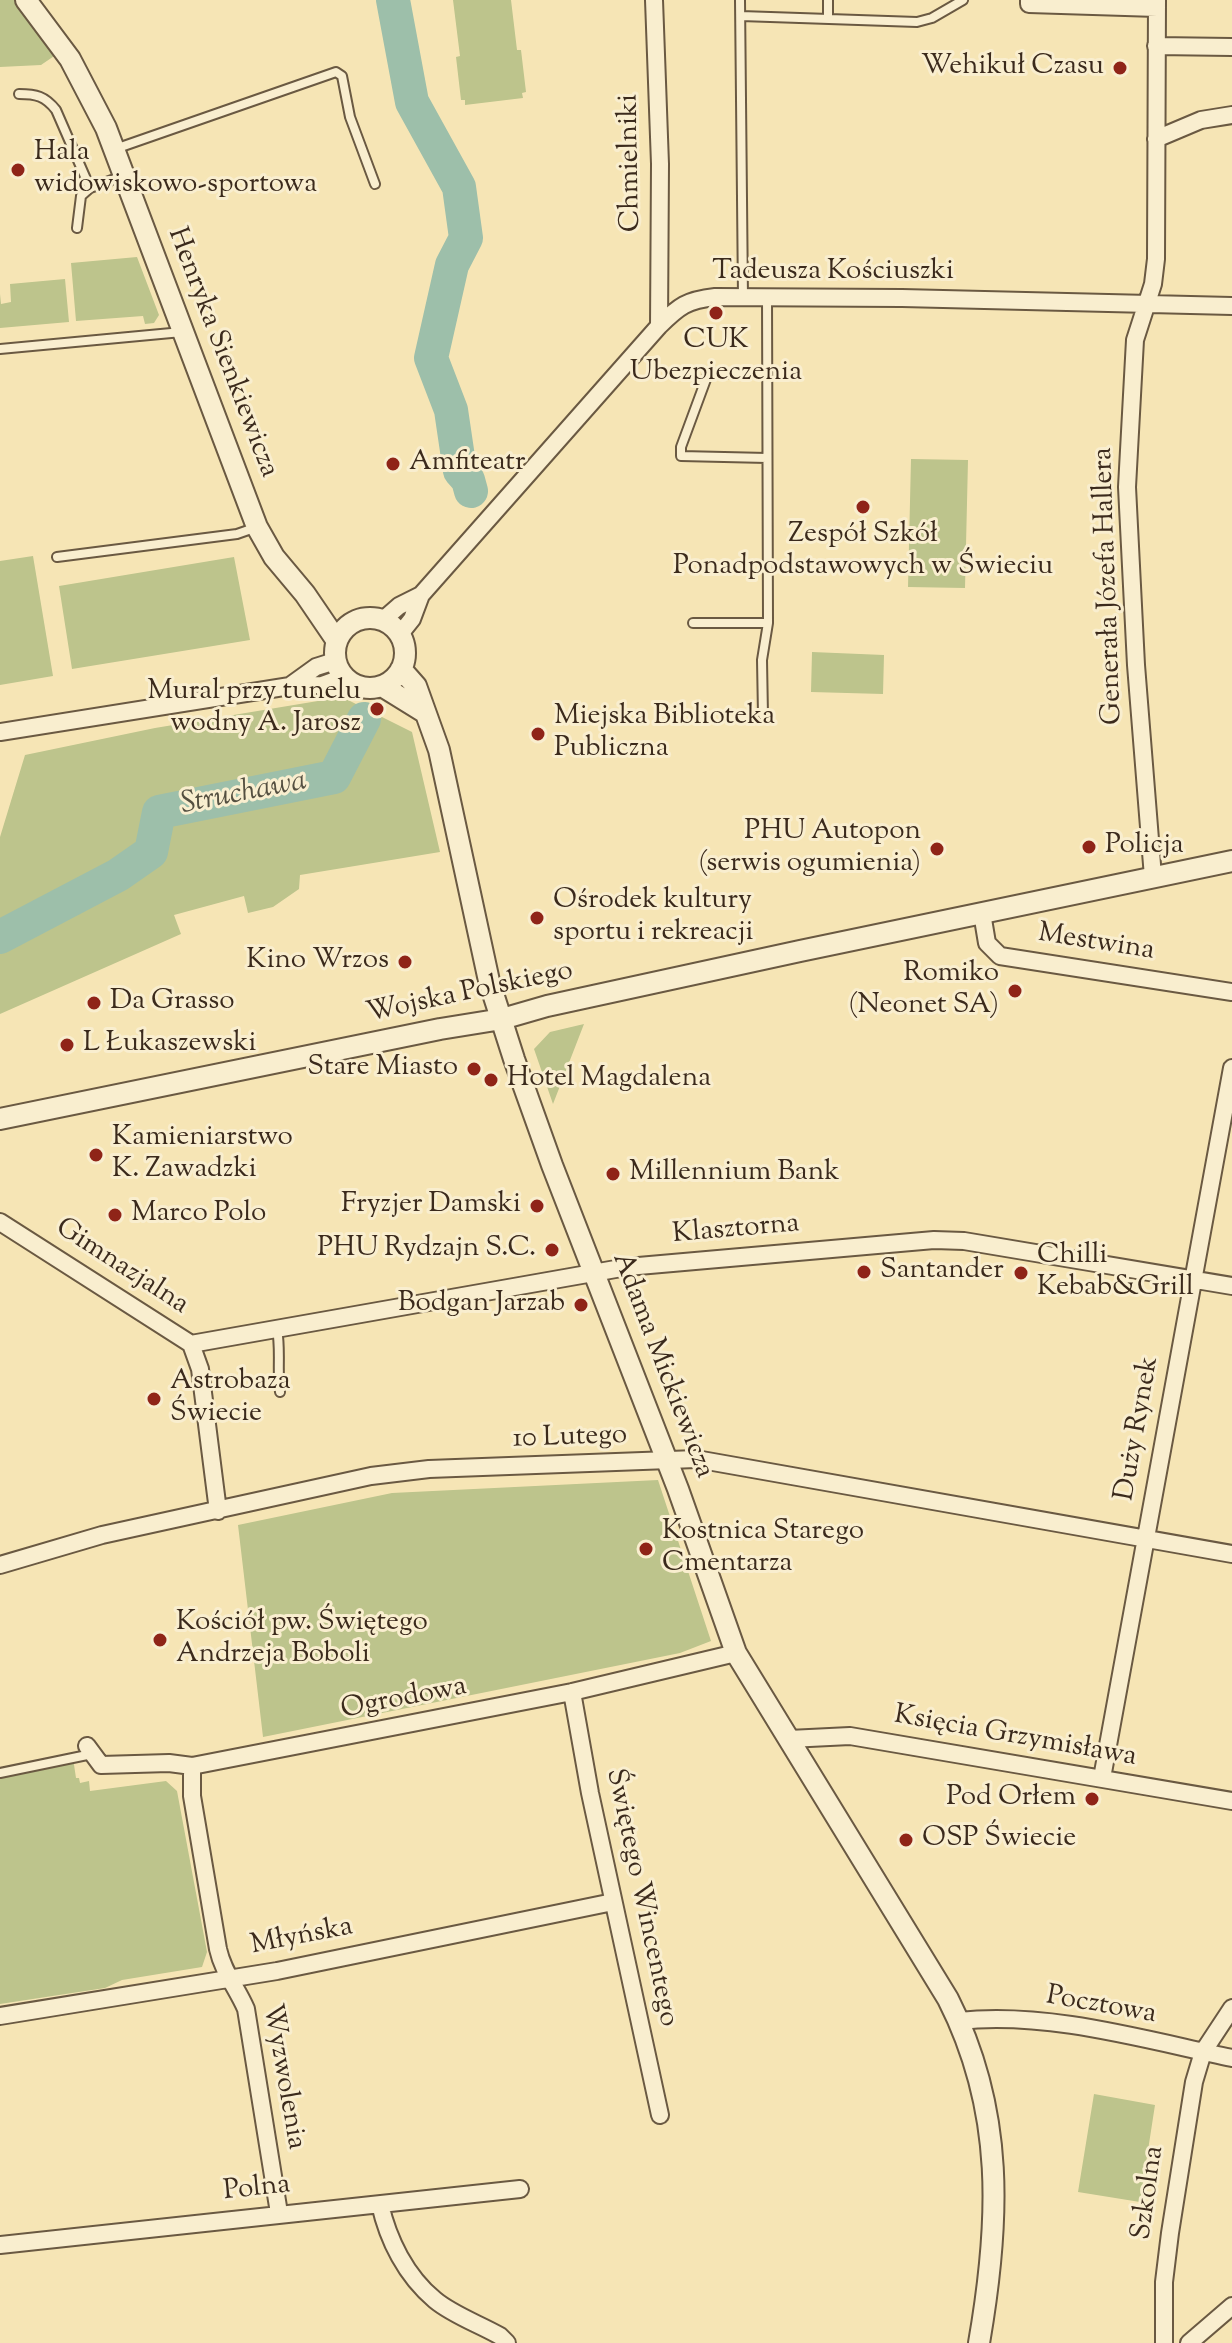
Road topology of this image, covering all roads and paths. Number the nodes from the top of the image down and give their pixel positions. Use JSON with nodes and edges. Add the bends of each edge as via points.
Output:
{"nodes":[{"id":1,"x":26,"y":0,"type":"edge"},
{"id":2,"x":654,"y":0,"type":"edge"},
{"id":3,"x":740,"y":0,"type":"edge"},
{"id":4,"x":828,"y":0,"type":"edge"},
{"id":5,"x":963,"y":0,"type":"edge"},
{"id":6,"x":1029,"y":0,"type":"edge"},
{"id":7,"x":1157,"y":4,"type":"edge"},
{"id":8,"x":741,"y":16,"type":"junction"},
{"id":9,"x":828,"y":18,"type":"junction"},
{"id":10,"x":1156,"y":46,"type":"junction"},
{"id":11,"x":1232,"y":47,"type":"edge"},
{"id":12,"x":19,"y":94,"type":"dead end"},
{"id":13,"x":1232,"y":115,"type":"edge"},
{"id":14,"x":1156,"y":139,"type":"junction"},
{"id":15,"x":114,"y":149,"type":"junction"},
{"id":16,"x":124,"y":176,"type":"junction"},
{"id":17,"x":375,"y":184,"type":"dead end"},
{"id":18,"x":90,"y":188,"type":"junction"},
{"id":19,"x":77,"y":228,"type":"dead end"},
{"id":20,"x":743,"y":297,"type":"junction"},
{"id":21,"x":767,"y":297,"type":"junction"},
{"id":22,"x":1146,"y":305,"type":"junction"},
{"id":23,"x":1232,"y":306,"type":"edge"},
{"id":24,"x":659,"y":326,"type":"junction"},
{"id":25,"x":183,"y":332,"type":"junction"},
{"id":26,"x":0,"y":349,"type":"edge"},
{"id":27,"x":767,"y":373,"type":"junction"},
{"id":28,"x":767,"y":458,"type":"junction"},
{"id":29,"x":257,"y":527,"type":"junction"},
{"id":30,"x":57,"y":557,"type":"dead end"},
{"id":31,"x":305,"y":594,"type":"junction"},
{"id":32,"x":421,"y":595,"type":"junction"},
{"id":33,"x":383,"y":620,"type":"junction"},
{"id":34,"x":693,"y":623,"type":"dead end"},
{"id":35,"x":768,"y":623,"type":"junction"},
{"id":36,"x":351,"y":624,"type":"junction"},
{"id":37,"x":400,"y":634,"type":"junction"},
{"id":38,"x":339,"y":660,"type":"junction"},
{"id":39,"x":401,"y":669,"type":"junction"},
{"id":40,"x":382,"y":686,"type":"junction"},
{"id":41,"x":424,"y":712,"type":"junction"},
{"id":42,"x":763,"y":715,"type":"dead end"},
{"id":43,"x":0,"y":732,"type":"edge"},
{"id":44,"x":1232,"y":861,"type":"edge"},
{"id":45,"x":1153,"y":877,"type":"junction"},
{"id":46,"x":982,"y":913,"type":"junction"},
{"id":47,"x":1232,"y":992,"type":"edge"},
{"id":48,"x":502,"y":1019,"type":"junction"},
{"id":49,"x":1232,"y":1068,"type":"edge"},
{"id":50,"x":0,"y":1119,"type":"edge"},
{"id":51,"x":0,"y":1222,"type":"edge"},
{"id":52,"x":595,"y":1272,"type":"junction"},
{"id":53,"x":1193,"y":1280,"type":"junction"},
{"id":54,"x":1232,"y":1286,"type":"edge"},
{"id":55,"x":277,"y":1328,"type":"junction"},
{"id":56,"x":191,"y":1344,"type":"junction"},
{"id":57,"x":280,"y":1392,"type":"dead end"},
{"id":58,"x":666,"y":1460,"type":"junction"},
{"id":59,"x":218,"y":1511,"type":"junction"},
{"id":60,"x":1145,"y":1540,"type":"junction"},
{"id":61,"x":1232,"y":1554,"type":"edge"},
{"id":62,"x":0,"y":1565,"type":"edge"},
{"id":63,"x":736,"y":1653,"type":"junction"},
{"id":64,"x":572,"y":1692,"type":"junction"},
{"id":65,"x":789,"y":1739,"type":"junction"},
{"id":66,"x":90,"y":1750,"type":"joint"},
{"id":67,"x":192,"y":1766,"type":"junction"},
{"id":68,"x":0,"y":1773,"type":"edge"},
{"id":69,"x":1102,"y":1778,"type":"junction"},
{"id":70,"x":1232,"y":1801,"type":"edge"},
{"id":71,"x":613,"y":1902,"type":"junction"},
{"id":72,"x":229,"y":1978,"type":"junction"},
{"id":73,"x":1232,"y":2008,"type":"edge"},
{"id":74,"x":0,"y":2016,"type":"edge"},
{"id":75,"x":959,"y":2021,"type":"junction"},
{"id":76,"x":1203,"y":2052,"type":"junction"},
{"id":77,"x":1232,"y":2058,"type":"edge"},
{"id":78,"x":660,"y":2115,"type":"dead end"},
{"id":79,"x":520,"y":2189,"type":"dead end"},
{"id":80,"x":380,"y":2204,"type":"junction"},
{"id":81,"x":279,"y":2213,"type":"junction"},
{"id":82,"x":0,"y":2245,"type":"edge"},
{"id":83,"x":1232,"y":2306,"type":"edge"},
{"id":84,"x":507,"y":2343,"type":"edge"},
{"id":85,"x":979,"y":2343,"type":"edge"},
{"id":86,"x":1164,"y":2343,"type":"edge"},
{"id":87,"x":1189,"y":2343,"type":"edge"}],
"edges":[{"from":1,"to":15,"type":"street","name":"Henryka Sienkiewicza","via":[[83,81]]},
{"from":2,"to":24,"type":"street","name":"Chmielniki"},
{"from":3,"to":8,"type":"lane"},
{"from":4,"to":9,"type":"lane"},
{"from":5,"to":9,"type":"lane","via":[[917,22]]},
{"from":6,"to":7,"type":"street","name":"Generała Józefa Hallera"},
{"from":7,"to":10,"type":"street","name":"Generała Józefa Hallera"},
{"from":8,"to":9,"type":"lane"},
{"from":8,"to":20,"type":"lane"},
{"from":10,"to":11,"type":"street"},
{"from":10,"to":14,"type":"street","name":"Generała Józefa Hallera"},
{"from":12,"to":18,"type":"lane","via":[[48,99]]},
{"from":13,"to":14,"type":"street","via":[[1201,120]]},
{"from":14,"to":22,"type":"street","name":"Generała Józefa Hallera","via":[[1156,259]]},
{"from":15,"to":16,"type":"street","name":"Henryka Sienkiewicza"},
{"from":15,"to":17,"type":"lane","via":[[336,72],[342,76],[350,117]]},
{"from":16,"to":18,"type":"lane"},
{"from":16,"to":25,"type":"street","name":"Henryka Sienkiewicza"},
{"from":18,"to":19,"type":"lane","via":[[81,196]]},
{"from":20,"to":21,"type":"street","name":"Tadeusza Kościuszki"},
{"from":20,"to":24,"type":"street","name":"Tadeusza Kościuszki","via":[[692,300]]},
{"from":21,"to":22,"type":"street","name":"Tadeusza Kościuszki"},
{"from":21,"to":27,"type":"lane"},
{"from":22,"to":23,"type":"street","name":"Tadeusza Kościuszki"},
{"from":22,"to":45,"type":"street","name":"Generała Józefa Hallera","via":[[1135,340],[1127,487]]},
{"from":24,"to":32,"type":"street","name":"Tadeusza Kościuszki"},
{"from":25,"to":26,"type":"lane"},
{"from":25,"to":29,"type":"street","name":"Henryka Sienkiewicza"},
{"from":27,"to":28,"type":"lane"},
{"from":27,"to":28,"type":"lane","via":[[708,374],[681,447],[681,456]]},
{"from":28,"to":35,"type":"lane"},
{"from":29,"to":30,"type":"lane"},
{"from":29,"to":31,"type":"street","name":"Henryka Sienkiewicza"},
{"from":31,"to":36,"type":"street","name":"Henryka Sienkiewicza"},
{"from":31,"to":38,"type":"street","name":"Henryka Sienkiewicza"},
{"from":32,"to":33,"type":"street","name":"Tadeusza Kościuszki"},
{"from":32,"to":37,"type":"street","name":"Tadeusza Kościuszki"},
{"from":33,"to":36,"type":"street"},
{"from":33,"to":37,"type":"street"},
{"from":34,"to":35,"type":"lane"},
{"from":35,"to":42,"type":"lane"},
{"from":36,"to":38,"type":"street"},
{"from":37,"to":39,"type":"street","via":[[405,652]]},
{"from":38,"to":40,"type":"street","via":[[355,685]]},
{"from":38,"to":43,"type":"street","via":[[316,667],[290,686]]},
{"from":39,"to":40,"type":"street"},
{"from":39,"to":41,"type":"street","via":[[416,686]]},
{"from":40,"to":41,"type":"street"},
{"from":41,"to":48,"type":"street","via":[[450,791],[489,981]]},
{"from":44,"to":45,"type":"street","name":"Wojska Polskiego"},
{"from":45,"to":46,"type":"street","name":"Wojska Polskiego"},
{"from":46,"to":47,"type":"street","name":"Mestwina","via":[[987,943],[1000,956]]},
{"from":46,"to":48,"type":"street","name":"Wojska Polskiego"},
{"from":48,"to":50,"type":"street","name":"Wojska Polskiego"},
{"from":48,"to":52,"type":"street","name":"Adama Mickiewicza"},
{"from":49,"to":53,"type":"street","name":"Duży Rynek"},
{"from":51,"to":56,"type":"street","name":"Gimnazjalna"},
{"from":52,"to":53,"type":"street","name":"Klasztorna","via":[[934,1240]]},
{"from":52,"to":55,"type":"street","name":"Klasztorna"},
{"from":52,"to":58,"type":"street","name":"Adama Mickiewicza"},
{"from":53,"to":54,"type":"street"},
{"from":53,"to":60,"type":"street","name":"Duży Rynek"},
{"from":55,"to":56,"type":"street","name":"Klasztorna"},
{"from":55,"to":57,"type":"lane"},
{"from":56,"to":59,"type":"street","name":"Gimnazjalna","via":[[200,1369]]},
{"from":58,"to":59,"type":"street","name":"10 Lutego","via":[[414,1471]]},
{"from":58,"to":60,"type":"street","name":"10 Lutego","via":[[696,1459]]},
{"from":58,"to":63,"type":"street","name":"Adama Mickiewicza"},
{"from":59,"to":62,"type":"street","name":"10 Lutego","via":[[102,1535]]},
{"from":60,"to":61,"type":"street","name":"Duży Rynek"},
{"from":60,"to":69,"type":"street"},
{"from":63,"to":64,"type":"street","name":"Ogrodowa"},
{"from":63,"to":65,"type":"street","name":"Adama Mickiewicza"},
{"from":64,"to":67,"type":"street","name":"Ogrodowa"},
{"from":64,"to":71,"type":"street","name":"Świętego Wincentego"},
{"from":65,"to":69,"type":"street","name":"Księcia Grzymisława","via":[[850,1736]]},
{"from":65,"to":75,"type":"street","name":"Adama Mickiewicza"},
{"from":66,"to":67,"type":"street","name":"Ogrodowa","via":[[101,1765]]},
{"from":66,"to":68,"type":"lane"},
{"from":67,"to":72,"type":"street","name":"Wyzwolenia","via":[[192,1796],[215,1935]]},
{"from":69,"to":70,"type":"street","name":"Księcia Grzymisława"},
{"from":71,"to":72,"type":"street","name":"Młyńska"},
{"from":71,"to":78,"type":"street","name":"Świętego Wincentego"},
{"from":72,"to":74,"type":"street","name":"Młyńska"},
{"from":72,"to":81,"type":"street","name":"Wyzwolenia","via":[[246,2009]]},
{"from":73,"to":76,"type":"street","name":"Szkolna"},
{"from":75,"to":76,"type":"street","name":"Pocztowa","via":[[1042,2022]]},
{"from":75,"to":85,"type":"street","name":"Adama Mickiewicza","via":[[981,2079],[993,2173],[992,2248]]},
{"from":76,"to":77,"type":"street","name":"Pocztowa"},
{"from":76,"to":86,"type":"street","name":"Szkolna","via":[[1170,2233]]},
{"from":79,"to":80,"type":"street","name":"Polna"},
{"from":80,"to":81,"type":"street","name":"Polna"},
{"from":80,"to":84,"type":"street","via":[[408,2272],[435,2301]]},
{"from":81,"to":82,"type":"street","name":"Polna"},
{"from":83,"to":87,"type":"street"}]}
